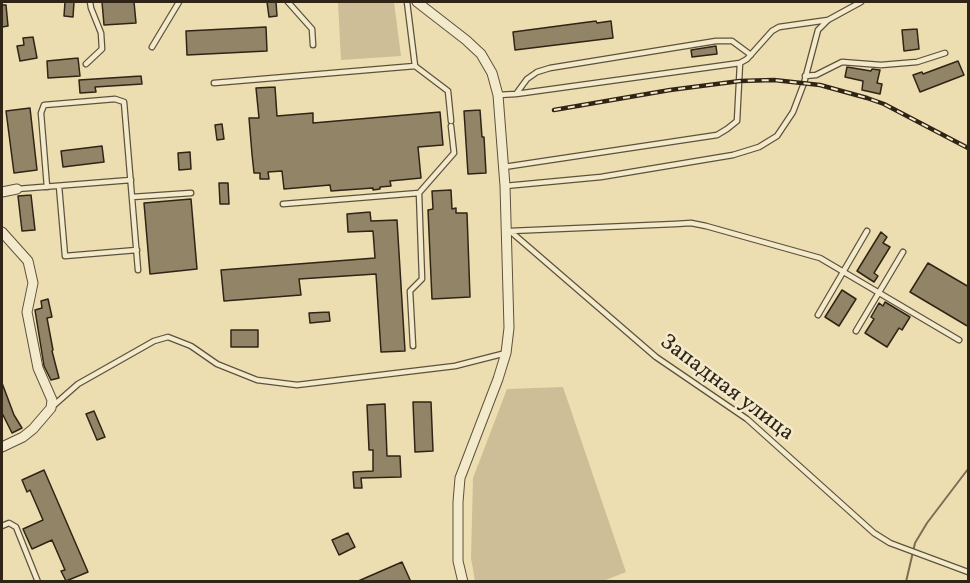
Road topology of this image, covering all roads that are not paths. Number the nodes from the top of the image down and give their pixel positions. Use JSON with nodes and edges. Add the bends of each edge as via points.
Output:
{"nodes":[{"id":1,"x":90,"y":2,"type":"edge"},
{"id":2,"x":179,"y":2,"type":"edge"},
{"id":3,"x":288,"y":2,"type":"edge"},
{"id":4,"x":407,"y":2,"type":"edge"},
{"id":5,"x":417,"y":2,"type":"edge"},
{"id":6,"x":861,"y":2,"type":"edge"},
{"id":7,"x":828,"y":20,"type":"junction"},
{"id":8,"x":313,"y":45,"type":"dead end"},
{"id":9,"x":152,"y":47,"type":"dead end"},
{"id":10,"x":945,"y":53,"type":"dead end"},
{"id":11,"x":751,"y":54,"type":"junction"},
{"id":12,"x":740,"y":63,"type":"junction"},
{"id":13,"x":86,"y":64,"type":"dead end"},
{"id":14,"x":415,"y":66,"type":"junction"},
{"id":15,"x":805,"y":75,"type":"junction"},
{"id":16,"x":214,"y":83,"type":"dead end"},
{"id":17,"x":516,"y":94,"type":"junction"},
{"id":18,"x":498,"y":96,"type":"junction"},
{"id":19,"x":504,"y":166,"type":"junction"},
{"id":20,"x":131,"y":180,"type":"junction"},
{"id":21,"x":59,"y":186,"type":"junction"},
{"id":22,"x":505,"y":186,"type":"junction"},
{"id":23,"x":47,"y":187,"type":"junction"},
{"id":24,"x":17,"y":189,"type":"joint"},
{"id":25,"x":2,"y":192,"type":"edge"},
{"id":26,"x":191,"y":193,"type":"dead end"},
{"id":27,"x":419,"y":193,"type":"junction"},
{"id":28,"x":132,"y":197,"type":"junction"},
{"id":29,"x":283,"y":204,"type":"dead end"},
{"id":30,"x":508,"y":231,"type":"junction"},
{"id":31,"x":867,"y":231,"type":"dead end"},
{"id":32,"x":2,"y":232,"type":"edge"},
{"id":33,"x":137,"y":250,"type":"junction"},
{"id":34,"x":903,"y":252,"type":"dead end"},
{"id":35,"x":138,"y":270,"type":"dead end"},
{"id":36,"x":844,"y":271,"type":"junction"},
{"id":37,"x":879,"y":292,"type":"junction"},
{"id":38,"x":819,"y":315,"type":"dead end"},
{"id":39,"x":856,"y":331,"type":"dead end"},
{"id":40,"x":959,"y":340,"type":"dead end"},
{"id":41,"x":413,"y":346,"type":"dead end"},
{"id":42,"x":506,"y":352,"type":"junction"},
{"id":43,"x":51,"y":408,"type":"junction"},
{"id":44,"x":2,"y":447,"type":"edge"},
{"id":45,"x":2,"y":526,"type":"edge"},
{"id":46,"x":969,"y":572,"type":"edge"},
{"id":47,"x":38,"y":582,"type":"edge"},
{"id":48,"x":463,"y":582,"type":"edge"}],
"edges":[{"from":1,"to":13,"type":"lane","via":[[102,49]]},
{"from":2,"to":9,"type":"lane"},
{"from":3,"to":8,"type":"lane","via":[[312,29]]},
{"from":4,"to":14,"type":"lane"},
{"from":5,"to":18,"type":"street","via":[[481,54],[492,73]]},
{"from":6,"to":7,"type":"lane"},
{"from":7,"to":11,"type":"lane","via":[[779,27]]},
{"from":7,"to":15,"type":"lane","via":[[818,30]]},
{"from":10,"to":15,"type":"lane","via":[[917,62],[842,62],[816,75]]},
{"from":11,"to":12,"type":"lane"},
{"from":11,"to":17,"type":"lane","via":[[732,41],[716,41],[550,68],[527,79]]},
{"from":12,"to":17,"type":"lane"},
{"from":12,"to":19,"type":"lane","via":[[737,121],[717,135]]},
{"from":14,"to":16,"type":"lane"},
{"from":14,"to":27,"type":"lane","via":[[448,91],[454,153]]},
{"from":15,"to":22,"type":"lane","via":[[793,112],[777,136],[759,147],[602,177]]},
{"from":17,"to":18,"type":"lane"},
{"from":18,"to":19,"type":"street"},
{"from":19,"to":22,"type":"street"},
{"from":20,"to":21,"type":"lane"},
{"from":20,"to":23,"type":"lane","via":[[124,102],[120,99],[44,105],[41,109]]},
{"from":20,"to":28,"type":"lane"},
{"from":21,"to":23,"type":"lane"},
{"from":21,"to":33,"type":"lane","via":[[65,256]]},
{"from":22,"to":30,"type":"street"},
{"from":23,"to":24,"type":"lane"},
{"from":24,"to":25,"type":"street"},
{"from":26,"to":28,"type":"lane"},
{"from":27,"to":29,"type":"lane"},
{"from":27,"to":41,"type":"lane","via":[[422,279],[410,291]]},
{"from":28,"to":33,"type":"lane"},
{"from":30,"to":36,"type":"lane","via":[[691,223],[820,258]]},
{"from":30,"to":42,"type":"street"},
{"from":30,"to":46,"type":"lane","name":"Западная улица","via":[[656,357],[747,419],[874,533],[890,543]]},
{"from":31,"to":36,"type":"lane"},
{"from":32,"to":43,"type":"street","via":[[28,261],[33,283],[27,312]]},
{"from":33,"to":35,"type":"lane"},
{"from":34,"to":37,"type":"lane"},
{"from":36,"to":37,"type":"lane"},
{"from":36,"to":38,"type":"lane"},
{"from":37,"to":39,"type":"lane"},
{"from":37,"to":40,"type":"lane"},
{"from":42,"to":43,"type":"lane","via":[[455,366],[297,385],[257,380],[168,337],[78,384]]},
{"from":42,"to":48,"type":"street","via":[[460,478],[458,552]]},
{"from":43,"to":44,"type":"street","via":[[23,437]]},
{"from":45,"to":47,"type":"lane","via":[[9,523],[16,527]]}]}
